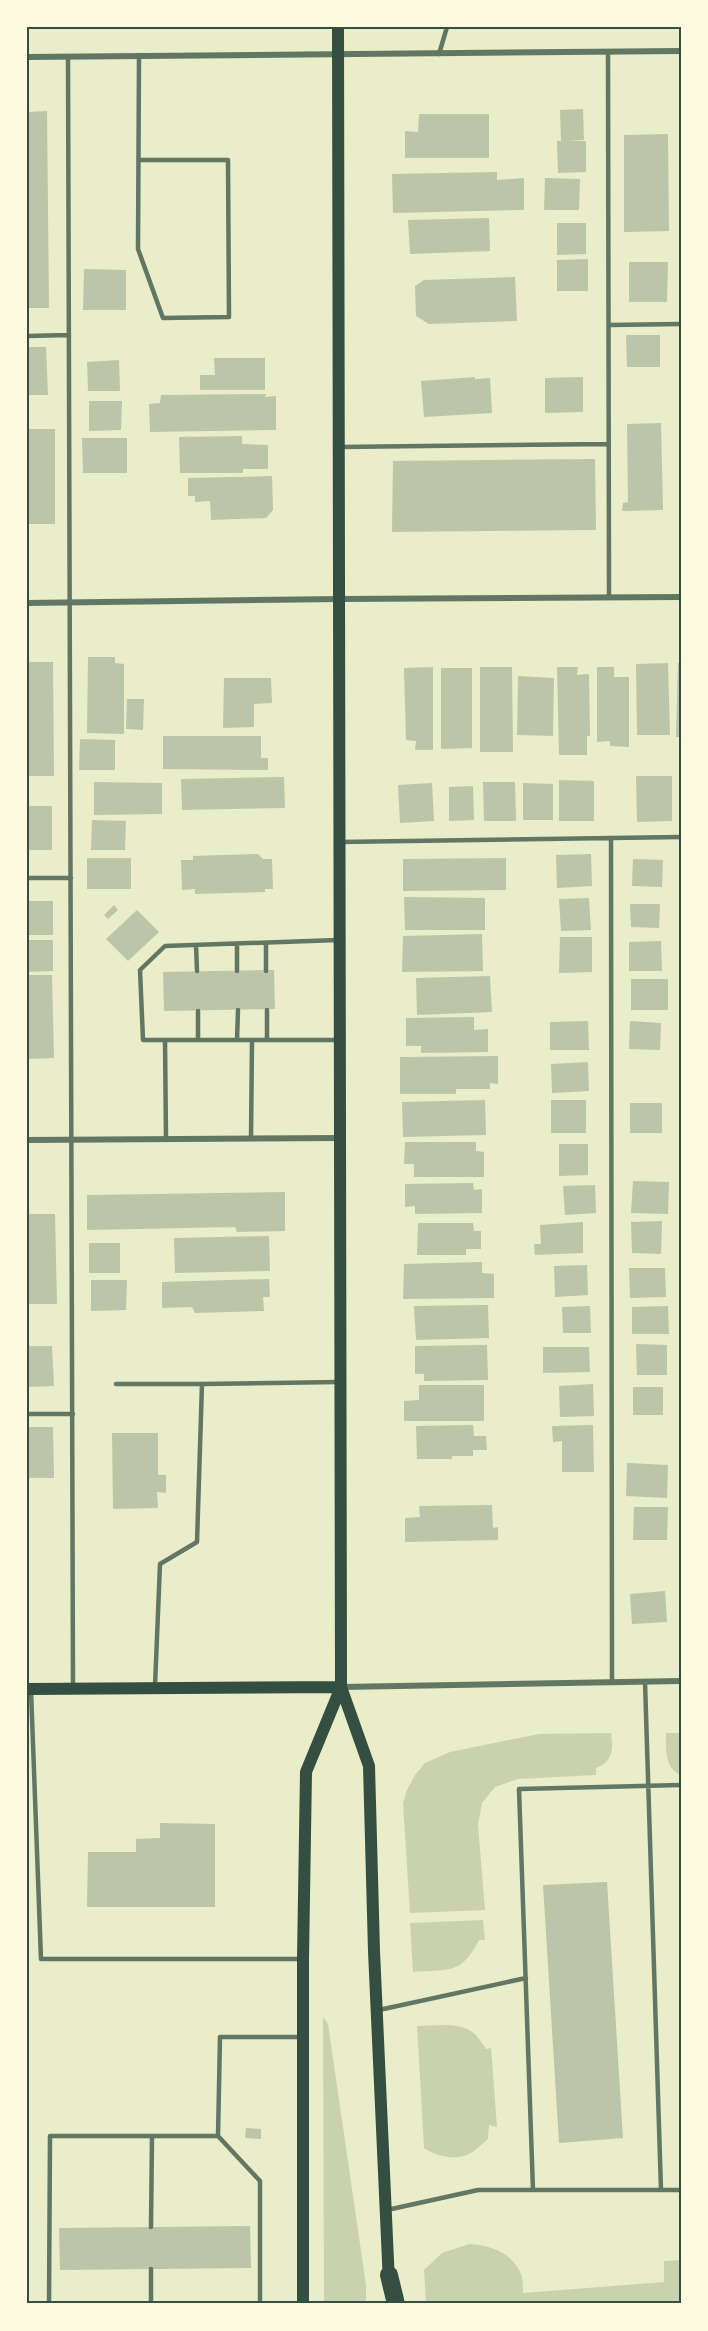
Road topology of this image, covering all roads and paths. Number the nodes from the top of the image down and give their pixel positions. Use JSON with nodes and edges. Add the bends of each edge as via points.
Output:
{"nodes":[{"id":1,"x":338,"y":27,"type":"edge"},
{"id":2,"x":447,"y":27,"type":"edge"},
{"id":3,"x":681,"y":51,"type":"edge"},
{"id":4,"x":608,"y":52,"type":"junction"},
{"id":5,"x":339,"y":54,"type":"junction"},
{"id":6,"x":439,"y":54,"type":"junction"},
{"id":7,"x":139,"y":56,"type":"junction"},
{"id":8,"x":27,"y":57,"type":"edge"},
{"id":9,"x":68,"y":57,"type":"junction"},
{"id":10,"x":139,"y":160,"type":"junction"},
{"id":11,"x":681,"y":324,"type":"edge"},
{"id":12,"x":609,"y":325,"type":"junction"},
{"id":13,"x":69,"y":335,"type":"junction"},
{"id":14,"x":27,"y":336,"type":"edge"},
{"id":15,"x":609,"y":444,"type":"junction"},
{"id":16,"x":339,"y":447,"type":"junction"},
{"id":17,"x":609,"y":597,"type":"junction"},
{"id":18,"x":681,"y":597,"type":"edge"},
{"id":19,"x":340,"y":598,"type":"junction"},
{"id":20,"x":27,"y":603,"type":"edge"},
{"id":21,"x":70,"y":603,"type":"junction"},
{"id":22,"x":681,"y":837,"type":"edge"},
{"id":23,"x":611,"y":838,"type":"junction"},
{"id":24,"x":340,"y":842,"type":"junction"},
{"id":25,"x":27,"y":878,"type":"edge"},
{"id":26,"x":71,"y":878,"type":"junction"},
{"id":27,"x":340,"y":940,"type":"junction"},
{"id":28,"x":266,"y":943,"type":"junction"},
{"id":29,"x":237,"y":944,"type":"junction"},
{"id":30,"x":196,"y":945,"type":"junction"},
{"id":31,"x":197,"y":971,"type":"dead end"},
{"id":32,"x":237,"y":971,"type":"dead end"},
{"id":33,"x":266,"y":971,"type":"dead end"},
{"id":34,"x":238,"y":1010,"type":"dead end"},
{"id":35,"x":267,"y":1010,"type":"dead end"},
{"id":36,"x":198,"y":1011,"type":"dead end"},
{"id":37,"x":165,"y":1040,"type":"junction"},
{"id":38,"x":198,"y":1040,"type":"junction"},
{"id":39,"x":237,"y":1040,"type":"junction"},
{"id":40,"x":252,"y":1040,"type":"junction"},
{"id":41,"x":267,"y":1040,"type":"junction"},
{"id":42,"x":340,"y":1040,"type":"junction"},
{"id":43,"x":251,"y":1138,"type":"junction"},
{"id":44,"x":340,"y":1138,"type":"junction"},
{"id":45,"x":166,"y":1139,"type":"junction"},
{"id":46,"x":27,"y":1140,"type":"edge"},
{"id":47,"x":72,"y":1140,"type":"junction"},
{"id":48,"x":341,"y":1382,"type":"junction"},
{"id":49,"x":116,"y":1384,"type":"dead end"},
{"id":50,"x":202,"y":1384,"type":"junction"},
{"id":51,"x":27,"y":1414,"type":"edge"},
{"id":52,"x":73,"y":1414,"type":"junction"},
{"id":53,"x":681,"y":1681,"type":"edge"},
{"id":54,"x":612,"y":1682,"type":"junction"},
{"id":55,"x":645,"y":1682,"type":"junction"},
{"id":56,"x":341,"y":1687,"type":"junction"},
{"id":57,"x":29,"y":1689,"type":"edge"},
{"id":58,"x":73,"y":1689,"type":"junction"},
{"id":59,"x":155,"y":1689,"type":"junction"},
{"id":60,"x":681,"y":1785,"type":"edge"},
{"id":61,"x":647,"y":1786,"type":"junction"},
{"id":62,"x":303,"y":1959,"type":"junction"},
{"id":63,"x":526,"y":1978,"type":"junction"},
{"id":64,"x":378,"y":2010,"type":"junction"},
{"id":65,"x":304,"y":2037,"type":"junction"},
{"id":66,"x":152,"y":2136,"type":"junction"},
{"id":67,"x":218,"y":2136,"type":"junction"},
{"id":68,"x":533,"y":2190,"type":"junction"},
{"id":69,"x":661,"y":2190,"type":"junction"},
{"id":70,"x":681,"y":2190,"type":"edge"},
{"id":71,"x":387,"y":2210,"type":"junction"},
{"id":72,"x":151,"y":2227,"type":"dead end"},
{"id":73,"x":152,"y":2269,"type":"dead end"},
{"id":74,"x":389,"y":2275,"type":"junction"},
{"id":75,"x":49,"y":2304,"type":"edge"},
{"id":76,"x":151,"y":2304,"type":"edge"},
{"id":77,"x":260,"y":2304,"type":"edge"},
{"id":78,"x":303,"y":2304,"type":"edge"},
{"id":79,"x":389,"y":2304,"type":"edge"},
{"id":80,"x":396,"y":2304,"type":"edge"}],
"edges":[{"from":1,"to":5,"type":"main road"},
{"from":2,"to":6,"type":"lane"},
{"from":3,"to":4,"type":"street"},
{"from":4,"to":6,"type":"street"},
{"from":4,"to":12,"type":"lane"},
{"from":5,"to":6,"type":"street"},
{"from":5,"to":7,"type":"street"},
{"from":5,"to":16,"type":"main road"},
{"from":7,"to":9,"type":"street"},
{"from":7,"to":10,"type":"lane"},
{"from":8,"to":9,"type":"street"},
{"from":9,"to":13,"type":"lane"},
{"from":10,"to":10,"type":"lane","via":[[138,249],[163,318],[228,317],[228,160]]},
{"from":11,"to":12,"type":"lane"},
{"from":12,"to":15,"type":"lane"},
{"from":13,"to":14,"type":"lane"},
{"from":13,"to":21,"type":"lane"},
{"from":15,"to":16,"type":"lane"},
{"from":15,"to":17,"type":"lane"},
{"from":16,"to":19,"type":"main road"},
{"from":17,"to":18,"type":"street"},
{"from":17,"to":19,"type":"street"},
{"from":19,"to":21,"type":"street"},
{"from":19,"to":24,"type":"main road"},
{"from":20,"to":21,"type":"street"},
{"from":21,"to":26,"type":"lane"},
{"from":22,"to":23,"type":"lane"},
{"from":23,"to":24,"type":"lane"},
{"from":23,"to":54,"type":"lane"},
{"from":24,"to":27,"type":"main road"},
{"from":25,"to":26,"type":"lane"},
{"from":26,"to":47,"type":"lane"},
{"from":27,"to":28,"type":"lane"},
{"from":27,"to":42,"type":"main road"},
{"from":28,"to":29,"type":"lane"},
{"from":28,"to":33,"type":"lane"},
{"from":29,"to":30,"type":"lane"},
{"from":29,"to":32,"type":"lane"},
{"from":30,"to":31,"type":"lane"},
{"from":30,"to":37,"type":"lane","via":[[165,946],[140,970],[143,1040]]},
{"from":34,"to":39,"type":"lane"},
{"from":35,"to":41,"type":"lane"},
{"from":36,"to":38,"type":"lane"},
{"from":37,"to":38,"type":"lane"},
{"from":37,"to":45,"type":"lane"},
{"from":38,"to":39,"type":"lane"},
{"from":39,"to":40,"type":"lane"},
{"from":40,"to":41,"type":"lane"},
{"from":40,"to":43,"type":"lane"},
{"from":41,"to":42,"type":"lane"},
{"from":42,"to":44,"type":"main road"},
{"from":43,"to":44,"type":"street"},
{"from":43,"to":45,"type":"street"},
{"from":44,"to":48,"type":"main road"},
{"from":45,"to":47,"type":"street"},
{"from":46,"to":47,"type":"street"},
{"from":47,"to":52,"type":"lane"},
{"from":48,"to":50,"type":"lane"},
{"from":48,"to":56,"type":"main road"},
{"from":49,"to":50,"type":"lane"},
{"from":50,"to":59,"type":"lane","via":[[197,1542],[160,1564]]},
{"from":51,"to":52,"type":"lane"},
{"from":52,"to":58,"type":"lane"},
{"from":53,"to":55,"type":"street"},
{"from":54,"to":55,"type":"street"},
{"from":54,"to":56,"type":"street"},
{"from":55,"to":61,"type":"lane"},
{"from":56,"to":59,"type":"main road"},
{"from":56,"to":62,"type":"main road","via":[[306,1772]]},
{"from":56,"to":64,"type":"main road","via":[[369,1766]]},
{"from":57,"to":58,"type":"main road"},
{"from":57,"to":62,"type":"lane","via":[[41,1959]]},
{"from":58,"to":59,"type":"main road"},
{"from":60,"to":61,"type":"lane"},
{"from":61,"to":63,"type":"lane","via":[[519,1789]]},
{"from":61,"to":69,"type":"lane"},
{"from":62,"to":65,"type":"main road"},
{"from":63,"to":64,"type":"lane"},
{"from":63,"to":68,"type":"lane"},
{"from":64,"to":71,"type":"main road"},
{"from":65,"to":67,"type":"lane","via":[[220,2037]]},
{"from":65,"to":78,"type":"main road"},
{"from":66,"to":67,"type":"lane"},
{"from":66,"to":72,"type":"lane"},
{"from":66,"to":75,"type":"lane","via":[[50,2136]]},
{"from":67,"to":77,"type":"lane","via":[[260,2181]]},
{"from":68,"to":69,"type":"lane"},
{"from":68,"to":71,"type":"lane","via":[[478,2190]]},
{"from":69,"to":70,"type":"lane"},
{"from":71,"to":74,"type":"main road"},
{"from":73,"to":76,"type":"lane"},
{"from":74,"to":79,"type":"main road"},
{"from":74,"to":80,"type":"highway"}]}
